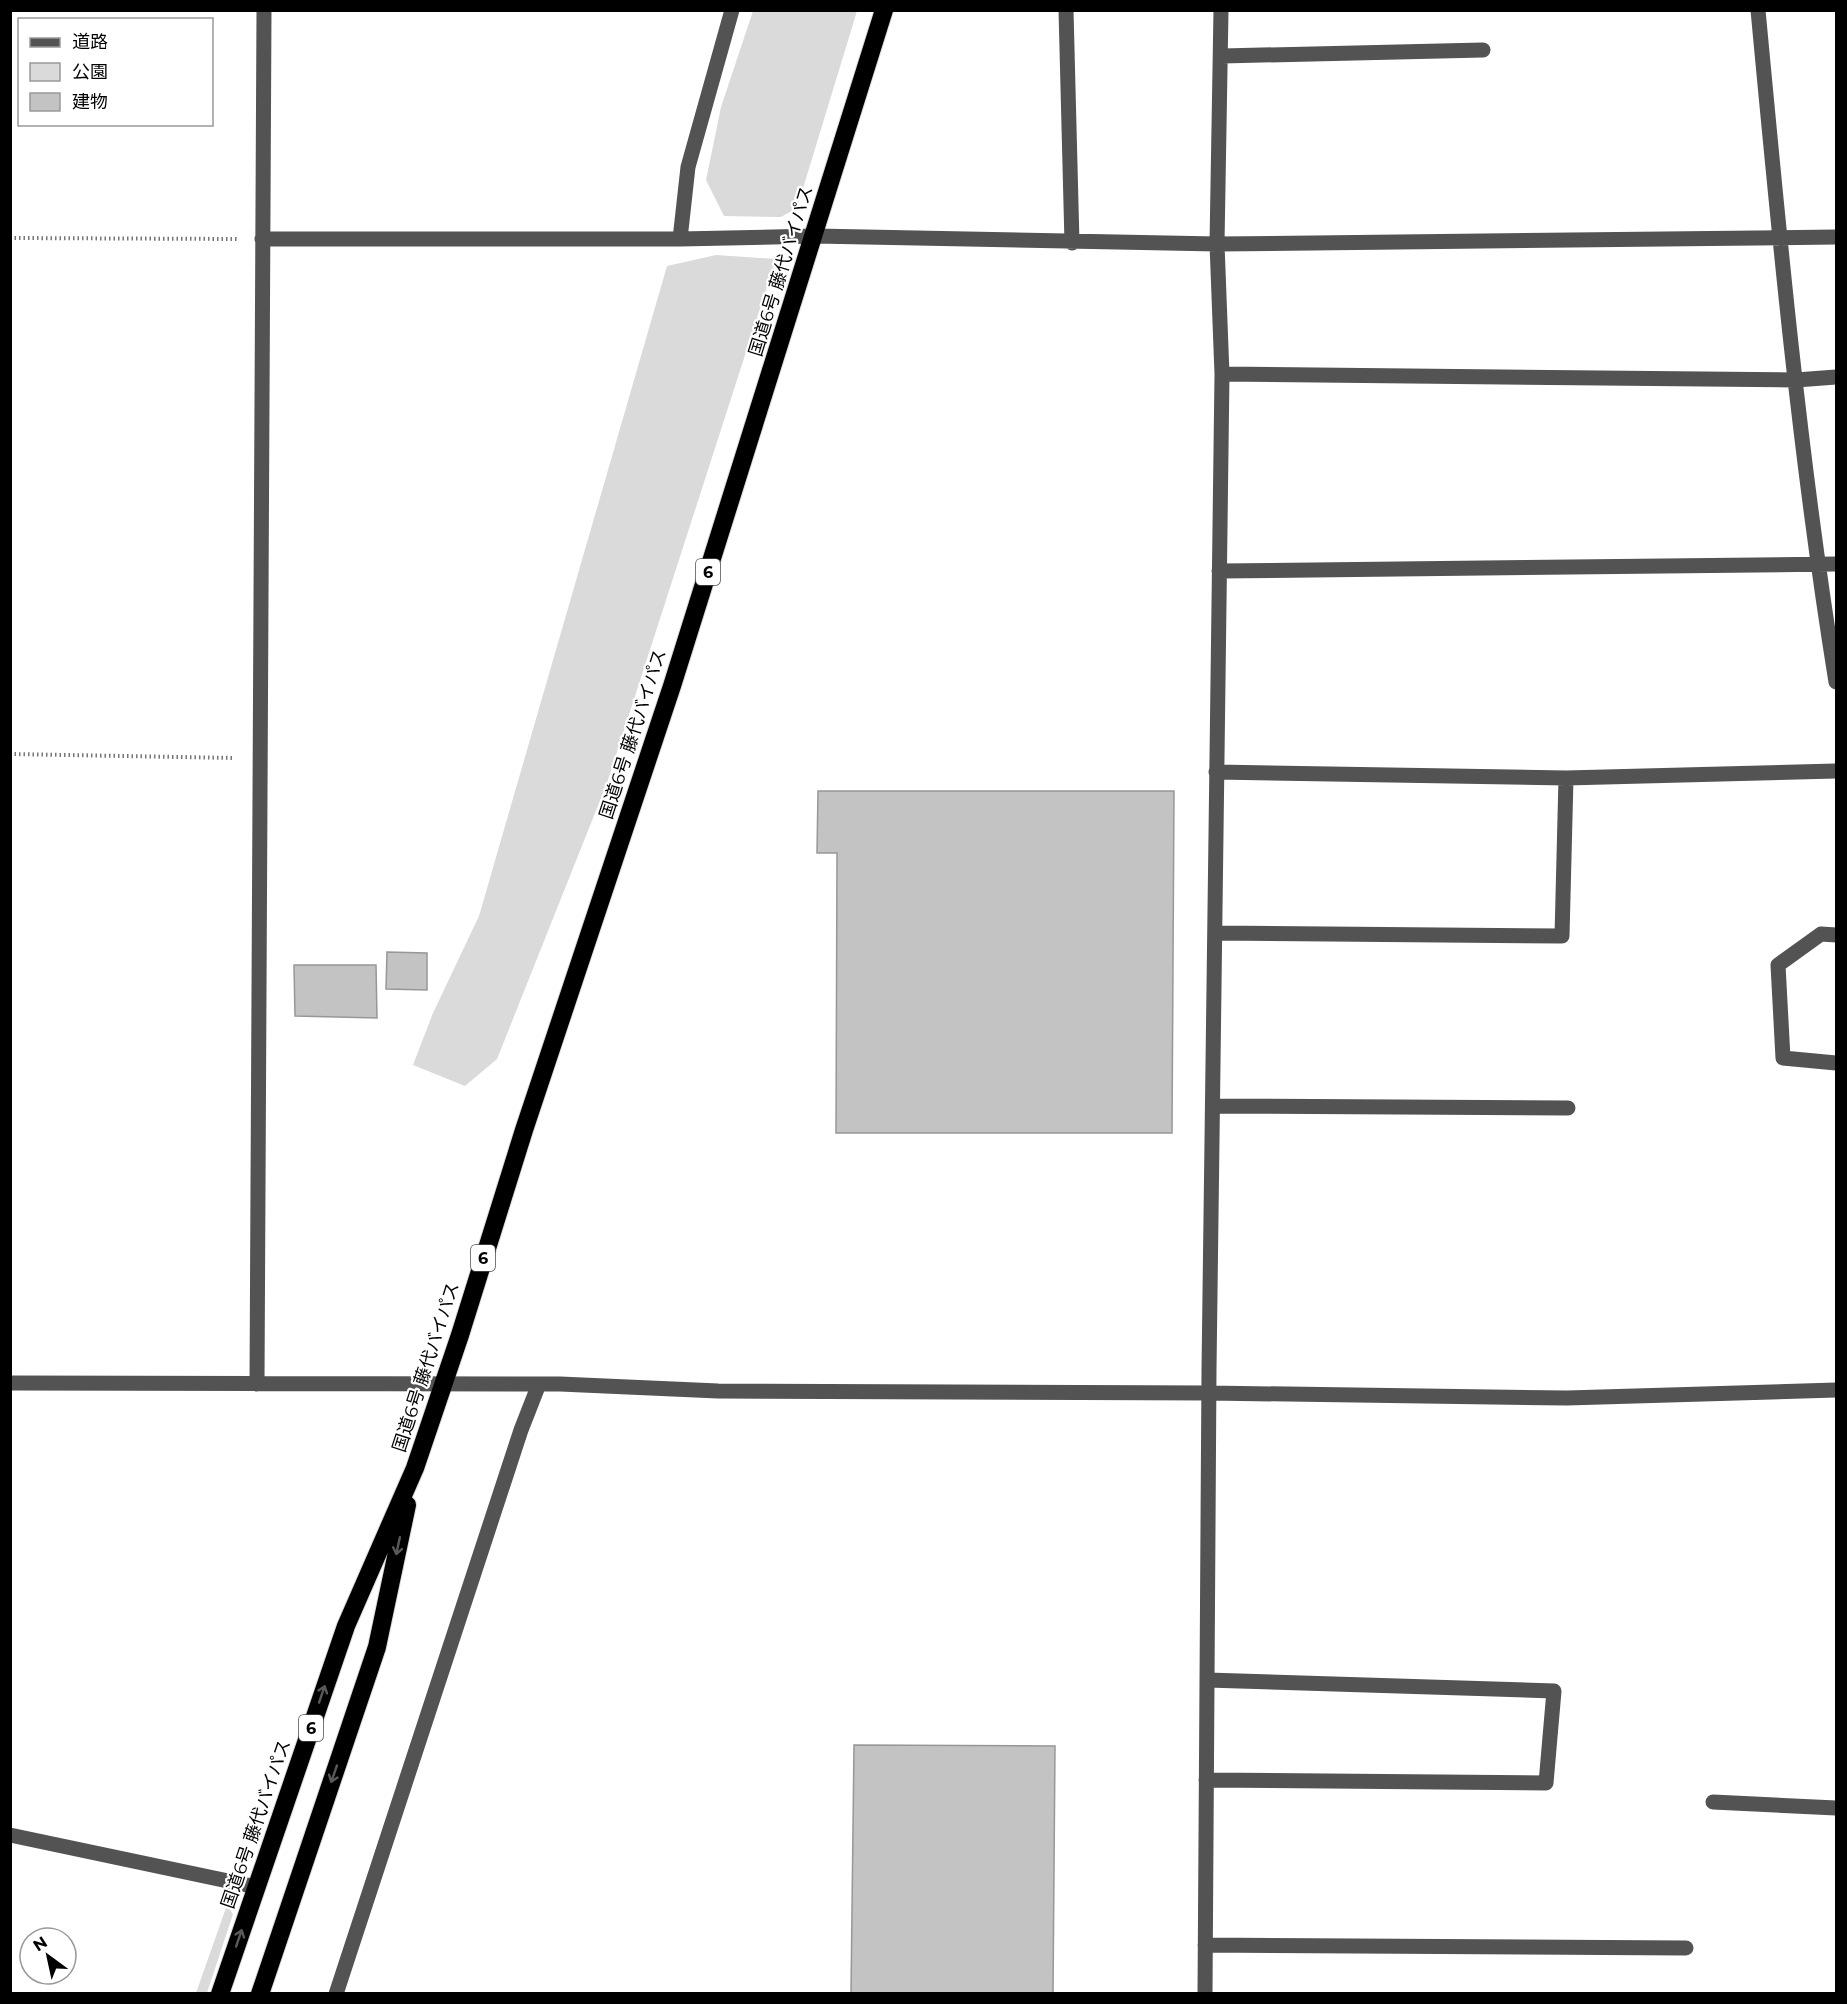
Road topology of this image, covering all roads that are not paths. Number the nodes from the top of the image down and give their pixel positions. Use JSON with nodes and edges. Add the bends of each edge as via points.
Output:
{"nodes":[{"id":1,"x":264,"y":10,"type":"edge"},
{"id":2,"x":732,"y":10,"type":"edge"},
{"id":3,"x":884,"y":10,"type":"edge"},
{"id":4,"x":1066,"y":10,"type":"edge"},
{"id":5,"x":1221,"y":10,"type":"edge"},
{"id":6,"x":1758,"y":10,"type":"edge"},
{"id":7,"x":1483,"y":51,"type":"dead end"},
{"id":8,"x":1222,"y":56,"type":"junction"},
{"id":9,"x":815,"y":236,"type":"junction"},
{"id":10,"x":1836,"y":237,"type":"edge"},
{"id":11,"x":262,"y":239,"type":"junction"},
{"id":12,"x":680,"y":239,"type":"junction"},
{"id":13,"x":1780,"y":239,"type":"junction"},
{"id":14,"x":1072,"y":243,"type":"junction"},
{"id":15,"x":1217,"y":244,"type":"junction"},
{"id":16,"x":1222,"y":374,"type":"junction"},
{"id":17,"x":1836,"y":377,"type":"edge"},
{"id":18,"x":1796,"y":380,"type":"junction"},
{"id":19,"x":1836,"y":564,"type":"edge"},
{"id":20,"x":1817,"y":565,"type":"junction"},
{"id":21,"x":1219,"y":571,"type":"junction"},
{"id":22,"x":1836,"y":682,"type":"edge"},
{"id":23,"x":1836,"y":771,"type":"edge"},
{"id":24,"x":1216,"y":772,"type":"junction"},
{"id":25,"x":1566,"y":778,"type":"junction"},
{"id":26,"x":1216,"y":933,"type":"junction"},
{"id":27,"x":1836,"y":935,"type":"edge"},
{"id":28,"x":1836,"y":1064,"type":"edge"},
{"id":29,"x":1213,"y":1106,"type":"junction"},
{"id":30,"x":1568,"y":1108,"type":"dead end"},
{"id":31,"x":10,"y":1383,"type":"edge"},
{"id":32,"x":256,"y":1384,"type":"junction"},
{"id":33,"x":539,"y":1384,"type":"junction"},
{"id":34,"x":442,"y":1386,"type":"junction"},
{"id":35,"x":1836,"y":1390,"type":"edge"},
{"id":36,"x":1209,"y":1393,"type":"junction"},
{"id":37,"x":415,"y":1468,"type":"junction"},
{"id":38,"x":1207,"y":1680,"type":"junction"},
{"id":39,"x":1206,"y":1780,"type":"junction"},
{"id":40,"x":1713,"y":1802,"type":"dead end"},
{"id":41,"x":1836,"y":1808,"type":"edge"},
{"id":42,"x":10,"y":1835,"type":"edge"},
{"id":43,"x":256,"y":1887,"type":"junction"},
{"id":44,"x":1205,"y":1945,"type":"junction"},
{"id":45,"x":1686,"y":1948,"type":"dead end"},
{"id":46,"x":220,"y":1994,"type":"edge"},
{"id":47,"x":260,"y":1994,"type":"edge"},
{"id":48,"x":336,"y":1994,"type":"edge"},
{"id":49,"x":1205,"y":1994,"type":"edge"}],
"edges":[{"from":1,"to":11,"type":"street"},
{"from":2,"to":12,"type":"street","via":[[688,166]]},
{"from":3,"to":9,"type":"highway","name":"国道6号 藤代バイパス","number":"6"},
{"from":4,"to":14,"type":"street"},
{"from":5,"to":8,"type":"street"},
{"from":6,"to":13,"type":"street"},
{"from":7,"to":8,"type":"street"},
{"from":8,"to":15,"type":"street"},
{"from":9,"to":12,"type":"street"},
{"from":9,"to":14,"type":"street"},
{"from":9,"to":34,"type":"highway","name":"国道6号 藤代バイパス","number":"6"},
{"from":10,"to":13,"type":"street"},
{"from":11,"to":12,"type":"street"},
{"from":11,"to":32,"type":"street"},
{"from":13,"to":15,"type":"street"},
{"from":13,"to":18,"type":"street"},
{"from":14,"to":15,"type":"street"},
{"from":15,"to":16,"type":"street"},
{"from":16,"to":18,"type":"street"},
{"from":16,"to":21,"type":"street"},
{"from":17,"to":18,"type":"street"},
{"from":18,"to":20,"type":"street"},
{"from":19,"to":20,"type":"street"},
{"from":20,"to":21,"type":"street"},
{"from":20,"to":22,"type":"street"},
{"from":21,"to":24,"type":"street"},
{"from":23,"to":25,"type":"street"},
{"from":24,"to":25,"type":"street"},
{"from":24,"to":26,"type":"street"},
{"from":25,"to":26,"type":"street","via":[[1562,936]]},
{"from":26,"to":29,"type":"street"},
{"from":27,"to":28,"type":"street","via":[[1821,934],[1778,965],[1783,1058]]},
{"from":29,"to":30,"type":"street"},
{"from":29,"to":36,"type":"street"},
{"from":31,"to":32,"type":"street"},
{"from":32,"to":34,"type":"street"},
{"from":33,"to":34,"type":"street"},
{"from":33,"to":36,"type":"street","via":[[718,1391]]},
{"from":33,"to":48,"type":"street"},
{"from":34,"to":37,"type":"highway","name":"国道6号 藤代バイパス","number":"6"},
{"from":35,"to":36,"type":"street","via":[[1568,1398]]},
{"from":36,"to":38,"type":"street"},
{"from":43,"to":37,"type":"highway","name":"国道6号 藤代バイパス","number":"6","one_way":true,"via":[[346,1626]]},
{"from":37,"to":47,"type":"highway","name":"国道6号 藤代バイパス","number":"6","one_way":true,"via":[[377,1647]]},
{"from":38,"to":39,"type":"street"},
{"from":38,"to":39,"type":"street","via":[[1554,1691],[1546,1783]]},
{"from":39,"to":44,"type":"street"},
{"from":40,"to":41,"type":"street"},
{"from":42,"to":43,"type":"street"},
{"from":46,"to":43,"type":"highway","name":"国道6号 藤代バイパス","number":"6","one_way":true},
{"from":44,"to":45,"type":"street"},
{"from":44,"to":49,"type":"street"}]}
